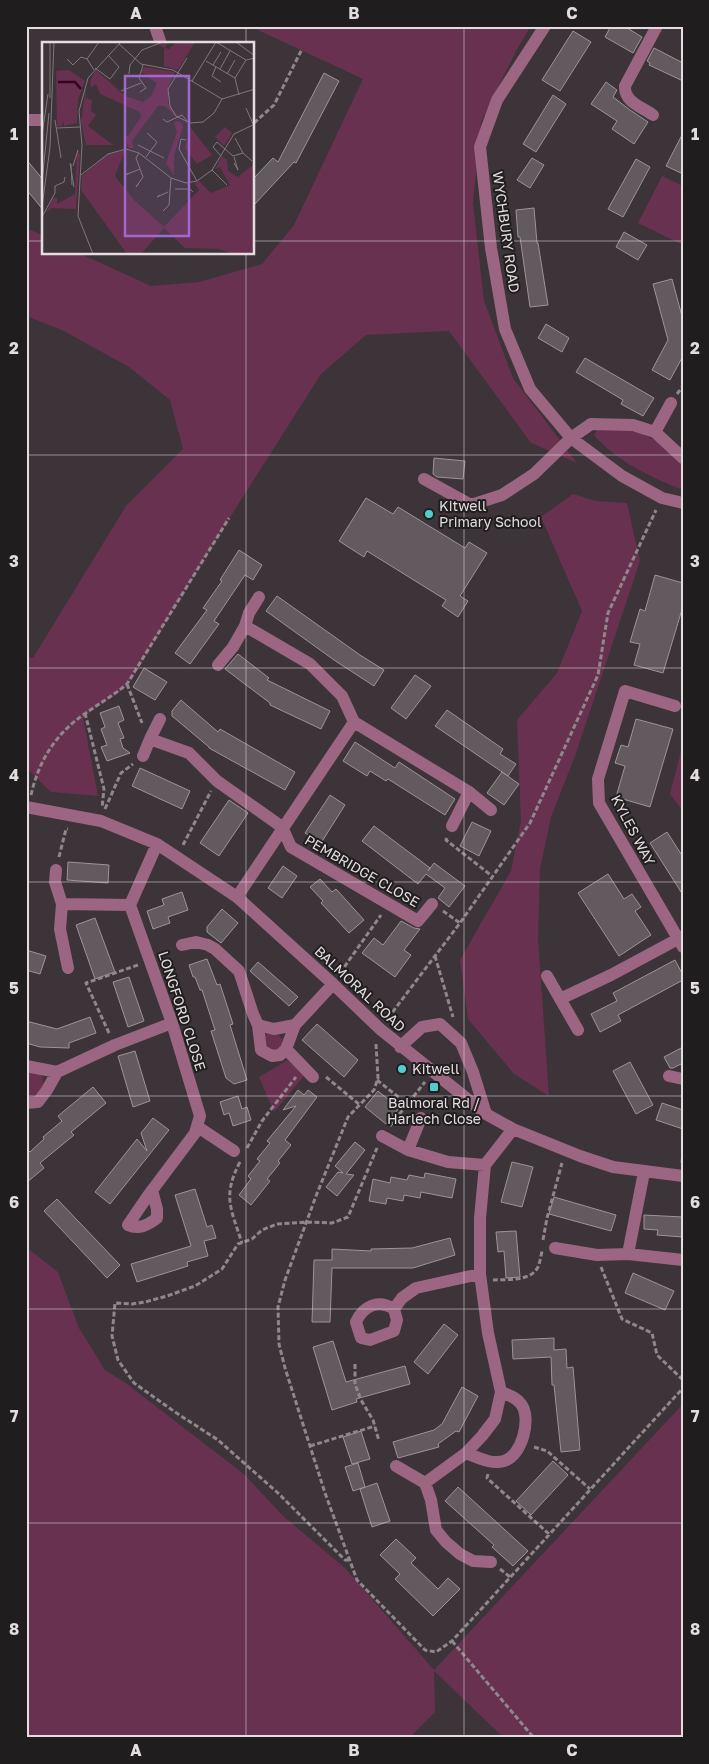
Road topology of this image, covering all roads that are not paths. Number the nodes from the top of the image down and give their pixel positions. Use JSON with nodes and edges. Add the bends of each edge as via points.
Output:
{"nodes":[{"id":1,"x":156,"y":26,"type":"edge"},
{"id":2,"x":545,"y":26,"type":"edge"},
{"id":3,"x":658,"y":26,"type":"edge"},
{"id":4,"x":160,"y":42,"type":"edge"},
{"id":5,"x":653,"y":115,"type":"dead end"},
{"id":6,"x":26,"y":120,"type":"edge"},
{"id":7,"x":42,"y":120,"type":"edge"},
{"id":8,"x":671,"y":403,"type":"dead end"},
{"id":9,"x":655,"y":432,"type":"junction"},
{"id":10,"x":571,"y":438,"type":"junction"},
{"id":11,"x":683,"y":458,"type":"edge"},
{"id":12,"x":424,"y":478,"type":"dead end"},
{"id":13,"x":683,"y":503,"type":"edge"},
{"id":14,"x":259,"y":597,"type":"dead end"},
{"id":15,"x":245,"y":626,"type":"junction"},
{"id":16,"x":218,"y":665,"type":"dead end"},
{"id":17,"x":675,"y":706,"type":"dead end"},
{"id":18,"x":160,"y":719,"type":"dead end"},
{"id":19,"x":354,"y":722,"type":"junction"},
{"id":20,"x":150,"y":740,"type":"junction"},
{"id":21,"x":143,"y":756,"type":"road end"},
{"id":22,"x":469,"y":792,"type":"junction"},
{"id":23,"x":27,"y":807,"type":"edge"},
{"id":24,"x":492,"y":810,"type":"dead end"},
{"id":25,"x":452,"y":826,"type":"road end"},
{"id":26,"x":282,"y":827,"type":"junction"},
{"id":27,"x":157,"y":844,"type":"junction"},
{"id":28,"x":56,"y":870,"type":"road end"},
{"id":29,"x":237,"y":897,"type":"junction"},
{"id":30,"x":62,"y":904,"type":"junction"},
{"id":31,"x":432,"y":904,"type":"road end"},
{"id":32,"x":130,"y":905,"type":"junction"},
{"id":33,"x":681,"y":943,"type":"edge"},
{"id":34,"x":182,"y":945,"type":"dead end"},
{"id":35,"x":68,"y":968,"type":"dead end"},
{"id":36,"x":547,"y":976,"type":"dead end"},
{"id":37,"x":333,"y":984,"type":"junction"},
{"id":38,"x":560,"y":999,"type":"junction"},
{"id":39,"x":172,"y":1023,"type":"junction"},
{"id":40,"x":258,"y":1025,"type":"junction"},
{"id":41,"x":294,"y":1025,"type":"junction"},
{"id":42,"x":578,"y":1030,"type":"dead end"},
{"id":43,"x":400,"y":1047,"type":"junction"},
{"id":44,"x":286,"y":1049,"type":"junction"},
{"id":45,"x":26,"y":1066,"type":"edge"},
{"id":46,"x":57,"y":1072,"type":"junction"},
{"id":47,"x":668,"y":1076,"type":"dead end"},
{"id":48,"x":313,"y":1077,"type":"road end"},
{"id":49,"x":683,"y":1079,"type":"edge"},
{"id":50,"x":26,"y":1103,"type":"edge"},
{"id":51,"x":486,"y":1114,"type":"junction"},
{"id":52,"x":421,"y":1118,"type":"dead end"},
{"id":53,"x":198,"y":1127,"type":"junction"},
{"id":54,"x":513,"y":1129,"type":"junction"},
{"id":55,"x":382,"y":1136,"type":"road end"},
{"id":56,"x":408,"y":1150,"type":"junction"},
{"id":57,"x":234,"y":1152,"type":"dead end"},
{"id":58,"x":485,"y":1165,"type":"junction"},
{"id":59,"x":644,"y":1172,"type":"junction"},
{"id":60,"x":683,"y":1176,"type":"edge"},
{"id":61,"x":152,"y":1190,"type":"dead end"},
{"id":62,"x":556,"y":1248,"type":"road end"},
{"id":63,"x":628,"y":1254,"type":"junction"},
{"id":64,"x":683,"y":1260,"type":"edge"},
{"id":65,"x":480,"y":1277,"type":"junction"},
{"id":66,"x":394,"y":1309,"type":"dead end"},
{"id":67,"x":501,"y":1392,"type":"junction"},
{"id":68,"x":466,"y":1452,"type":"junction"},
{"id":69,"x":396,"y":1466,"type":"dead end"},
{"id":70,"x":424,"y":1483,"type":"junction"},
{"id":71,"x":492,"y":1562,"type":"dead end"}],
"edges":[{"from":1,"to":4,"type":"street"},
{"from":2,"to":10,"type":"street","name":"WYCHBURY ROAD","via":[[497,100],[480,148],[490,248],[505,329],[530,389]]},
{"from":3,"to":5,"type":"street","via":[[625,86],[628,99]]},
{"from":6,"to":7,"type":"street"},
{"from":8,"to":9,"type":"street"},
{"from":9,"to":10,"type":"street","via":[[633,425],[590,424]]},
{"from":9,"to":11,"type":"street"},
{"from":10,"to":12,"type":"street","via":[[534,474],[502,495],[471,505]]},
{"from":10,"to":13,"type":"street","name":"WYCHBURY ROAD","via":[[622,476],[662,498]]},
{"from":14,"to":15,"type":"street"},
{"from":15,"to":16,"type":"street"},
{"from":15,"to":19,"type":"street","via":[[310,664],[342,696]]},
{"from":17,"to":33,"type":"street","name":"KYLES WAY","via":[[625,691],[598,779],[599,803]]},
{"from":18,"to":20,"type":"street"},
{"from":19,"to":22,"type":"street"},
{"from":19,"to":26,"type":"street"},
{"from":20,"to":21,"type":"street"},
{"from":20,"to":26,"type":"street","name":"PEMBRIDGE CLOSE","via":[[189,752],[216,781]]},
{"from":22,"to":24,"type":"street"},
{"from":22,"to":25,"type":"street"},
{"from":23,"to":27,"type":"street","name":"BALMORAL ROAD","via":[[101,821]]},
{"from":26,"to":29,"type":"street"},
{"from":26,"to":31,"type":"street","name":"PEMBRIDGE CLOSE","via":[[292,847],[418,921]]},
{"from":27,"to":29,"type":"street","name":"BALMORAL ROAD"},
{"from":27,"to":32,"type":"street"},
{"from":28,"to":30,"type":"street","via":[[55,882]]},
{"from":29,"to":37,"type":"street","name":"BALMORAL ROAD"},
{"from":30,"to":32,"type":"street"},
{"from":30,"to":35,"type":"street","via":[[60,929]]},
{"from":32,"to":39,"type":"street","name":"LONGFORD CLOSE"},
{"from":33,"to":38,"type":"street","name":"KYLES WAY"},
{"from":34,"to":40,"type":"street","via":[[196,942],[208,945],[239,971]]},
{"from":36,"to":38,"type":"street"},
{"from":37,"to":41,"type":"street"},
{"from":37,"to":43,"type":"street","name":"BALMORAL ROAD"},
{"from":38,"to":42,"type":"street"},
{"from":39,"to":46,"type":"street"},
{"from":39,"to":53,"type":"street","name":"LONGFORD CLOSE","via":[[200,1116]]},
{"from":40,"to":41,"type":"street","via":[[274,1029]]},
{"from":40,"to":44,"type":"street","via":[[261,1050],[272,1056],[280,1055]]},
{"from":41,"to":44,"type":"street"},
{"from":43,"to":51,"type":"street","name":"BALMORAL ROAD"},
{"from":43,"to":51,"type":"street","via":[[422,1027],[440,1024],[461,1044]]},
{"from":44,"to":48,"type":"street"},
{"from":45,"to":46,"type":"street"},
{"from":46,"to":50,"type":"street","via":[[38,1102]]},
{"from":47,"to":49,"type":"street"},
{"from":51,"to":54,"type":"street","name":"BALMORAL ROAD"},
{"from":52,"to":56,"type":"street"},
{"from":53,"to":57,"type":"street"},
{"from":53,"to":61,"type":"street"},
{"from":54,"to":58,"type":"street"},
{"from":54,"to":59,"type":"street","name":"BALMORAL ROAD","via":[[612,1167]]},
{"from":55,"to":56,"type":"street"},
{"from":56,"to":58,"type":"street","via":[[448,1162]]},
{"from":58,"to":65,"type":"street","via":[[480,1218]]},
{"from":59,"to":60,"type":"street","name":"BALMORAL ROAD"},
{"from":59,"to":63,"type":"street"},
{"from":62,"to":63,"type":"street","via":[[597,1255]]},
{"from":63,"to":64,"type":"street"},
{"from":65,"to":66,"type":"street","via":[[416,1288]]},
{"from":65,"to":67,"type":"street"},
{"from":67,"to":68,"type":"street","via":[[494,1419]]},
{"from":67,"to":68,"type":"street","via":[[512,1396],[524,1410],[522,1442],[504,1461],[489,1461]]},
{"from":68,"to":70,"type":"street"},
{"from":69,"to":70,"type":"street"},
{"from":70,"to":71,"type":"street","via":[[431,1500],[436,1530],[446,1542],[474,1561]]}]}
